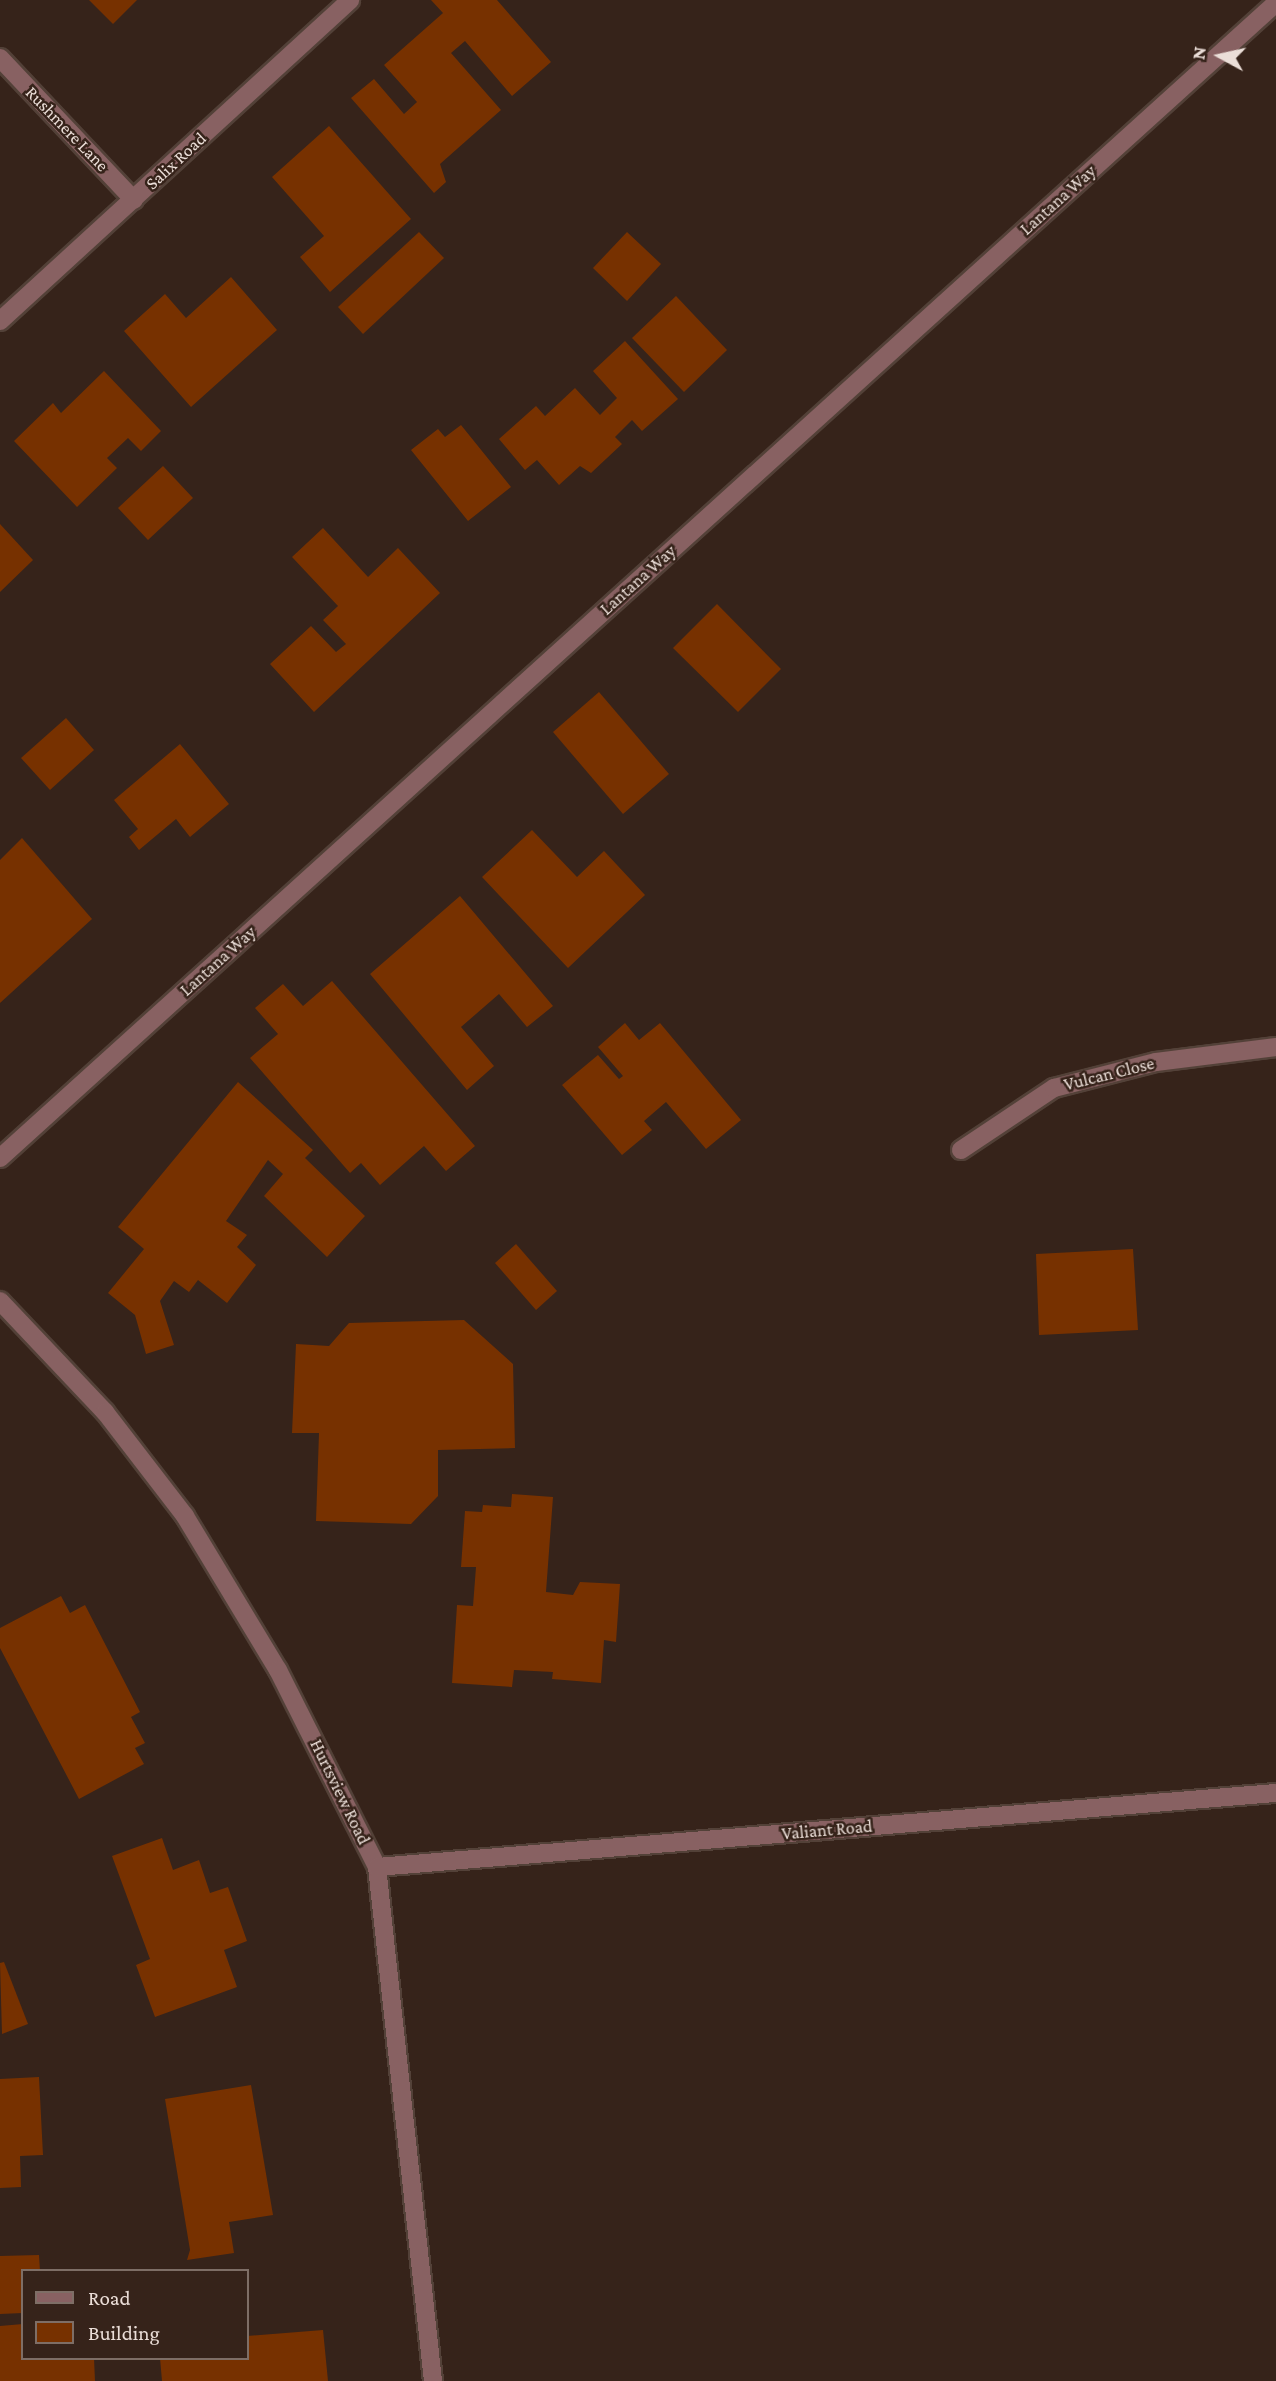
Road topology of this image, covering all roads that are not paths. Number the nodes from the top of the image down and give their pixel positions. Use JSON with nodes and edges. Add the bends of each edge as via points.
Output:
{"nodes":[{"id":1,"x":350,"y":0,"type":"edge"},
{"id":2,"x":1276,"y":3,"type":"edge"},
{"id":3,"x":0,"y":58,"type":"edge"},
{"id":4,"x":134,"y":200,"type":"junction"},
{"id":5,"x":0,"y":321,"type":"edge"},
{"id":6,"x":1276,"y":1047,"type":"edge"},
{"id":7,"x":961,"y":1150,"type":"dead end"},
{"id":8,"x":0,"y":1158,"type":"edge"},
{"id":9,"x":0,"y":1301,"type":"edge"},
{"id":10,"x":1276,"y":1793,"type":"edge"},
{"id":11,"x":377,"y":1867,"type":"junction"},
{"id":12,"x":433,"y":2381,"type":"edge"}],
"edges":[{"from":1,"to":4,"type":"street","name":"Salix Road"},
{"from":2,"to":8,"type":"street","name":"Lantana Way"},
{"from":3,"to":4,"type":"street","name":"Rushmere Lane"},
{"from":4,"to":5,"type":"street","name":"Salix Road"},
{"from":6,"to":7,"type":"street","name":"Vulcan Close","via":[[1156,1062],[1054,1088]]},
{"from":9,"to":11,"type":"street","name":"Hurtsview Road","via":[[104,1412],[185,1516],[278,1670]]},
{"from":10,"to":11,"type":"street","name":"Valiant Road"},
{"from":11,"to":12,"type":"street","name":"Hurtsview Road"}]}
